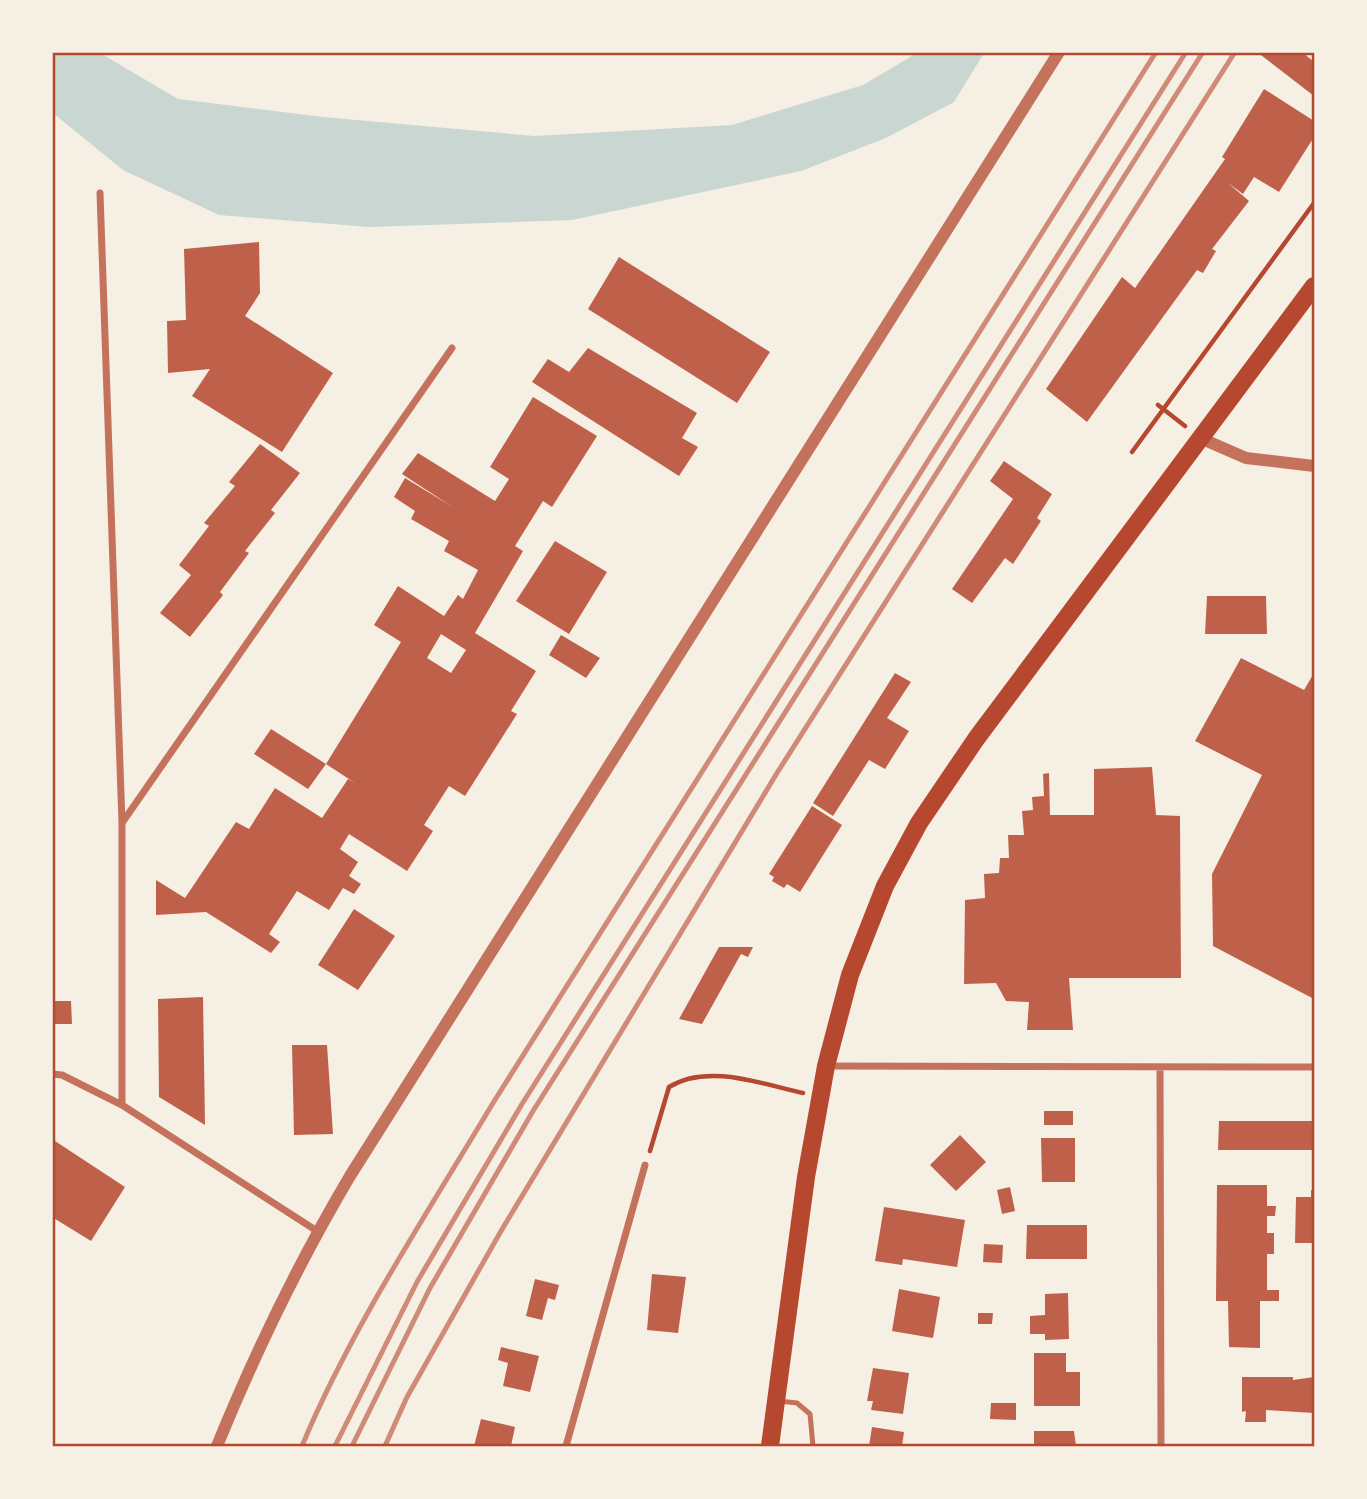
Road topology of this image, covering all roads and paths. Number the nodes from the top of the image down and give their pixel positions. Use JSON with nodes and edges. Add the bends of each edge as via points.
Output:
{"nodes":[{"id":1,"x":1059,"y":52,"type":"edge"},
{"id":2,"x":100,"y":193,"type":"dead end"},
{"id":3,"x":1314,"y":203,"type":"edge"},
{"id":4,"x":1314,"y":286,"type":"edge"},
{"id":5,"x":452,"y":348,"type":"dead end"},
{"id":6,"x":1158,"y":405,"type":"dead end"},
{"id":7,"x":1163,"y":409,"type":"junction"},
{"id":8,"x":1200,"y":438,"type":"junction"},
{"id":9,"x":1132,"y":453,"type":"dead end"},
{"id":10,"x":1314,"y":466,"type":"edge"},
{"id":11,"x":122,"y":823,"type":"junction"},
{"id":12,"x":826,"y":1066,"type":"junction"},
{"id":13,"x":1314,"y":1067,"type":"edge"},
{"id":14,"x":1160,"y":1068,"type":"junction"},
{"id":15,"x":52,"y":1074,"type":"edge"},
{"id":16,"x":820,"y":1097,"type":"junction"},
{"id":17,"x":122,"y":1105,"type":"junction"},
{"id":18,"x":645,"y":1165,"type":"joint"},
{"id":19,"x":317,"y":1231,"type":"junction"},
{"id":20,"x":776,"y":1400,"type":"junction"},
{"id":21,"x":217,"y":1447,"type":"edge"},
{"id":22,"x":566,"y":1447,"type":"edge"},
{"id":23,"x":770,"y":1447,"type":"edge"},
{"id":24,"x":813,"y":1447,"type":"edge"},
{"id":25,"x":1161,"y":1447,"type":"edge"}],
"edges":[{"from":1,"to":19,"type":"street"},
{"from":2,"to":11,"type":"street"},
{"from":3,"to":7,"type":"path"},
{"from":4,"to":8,"type":"main road"},
{"from":5,"to":11,"type":"street"},
{"from":6,"to":7,"type":"path"},
{"from":7,"to":8,"type":"path"},
{"from":7,"to":9,"type":"path"},
{"from":8,"to":10,"type":"street","via":[[1246,458]]},
{"from":8,"to":12,"type":"main road","via":[[919,823],[859,948]]},
{"from":11,"to":17,"type":"street"},
{"from":12,"to":14,"type":"street"},
{"from":12,"to":16,"type":"main road"},
{"from":13,"to":14,"type":"street"},
{"from":14,"to":25,"type":"street"},
{"from":15,"to":17,"type":"street"},
{"from":16,"to":18,"type":"path","via":[[740,1080],[682,1079],[669,1087]]},
{"from":16,"to":20,"type":"main road"},
{"from":17,"to":19,"type":"street"},
{"from":18,"to":22,"type":"street"},
{"from":19,"to":21,"type":"street"},
{"from":20,"to":23,"type":"main road"},
{"from":20,"to":24,"type":"lane","via":[[797,1403],[810,1414]]}]}
